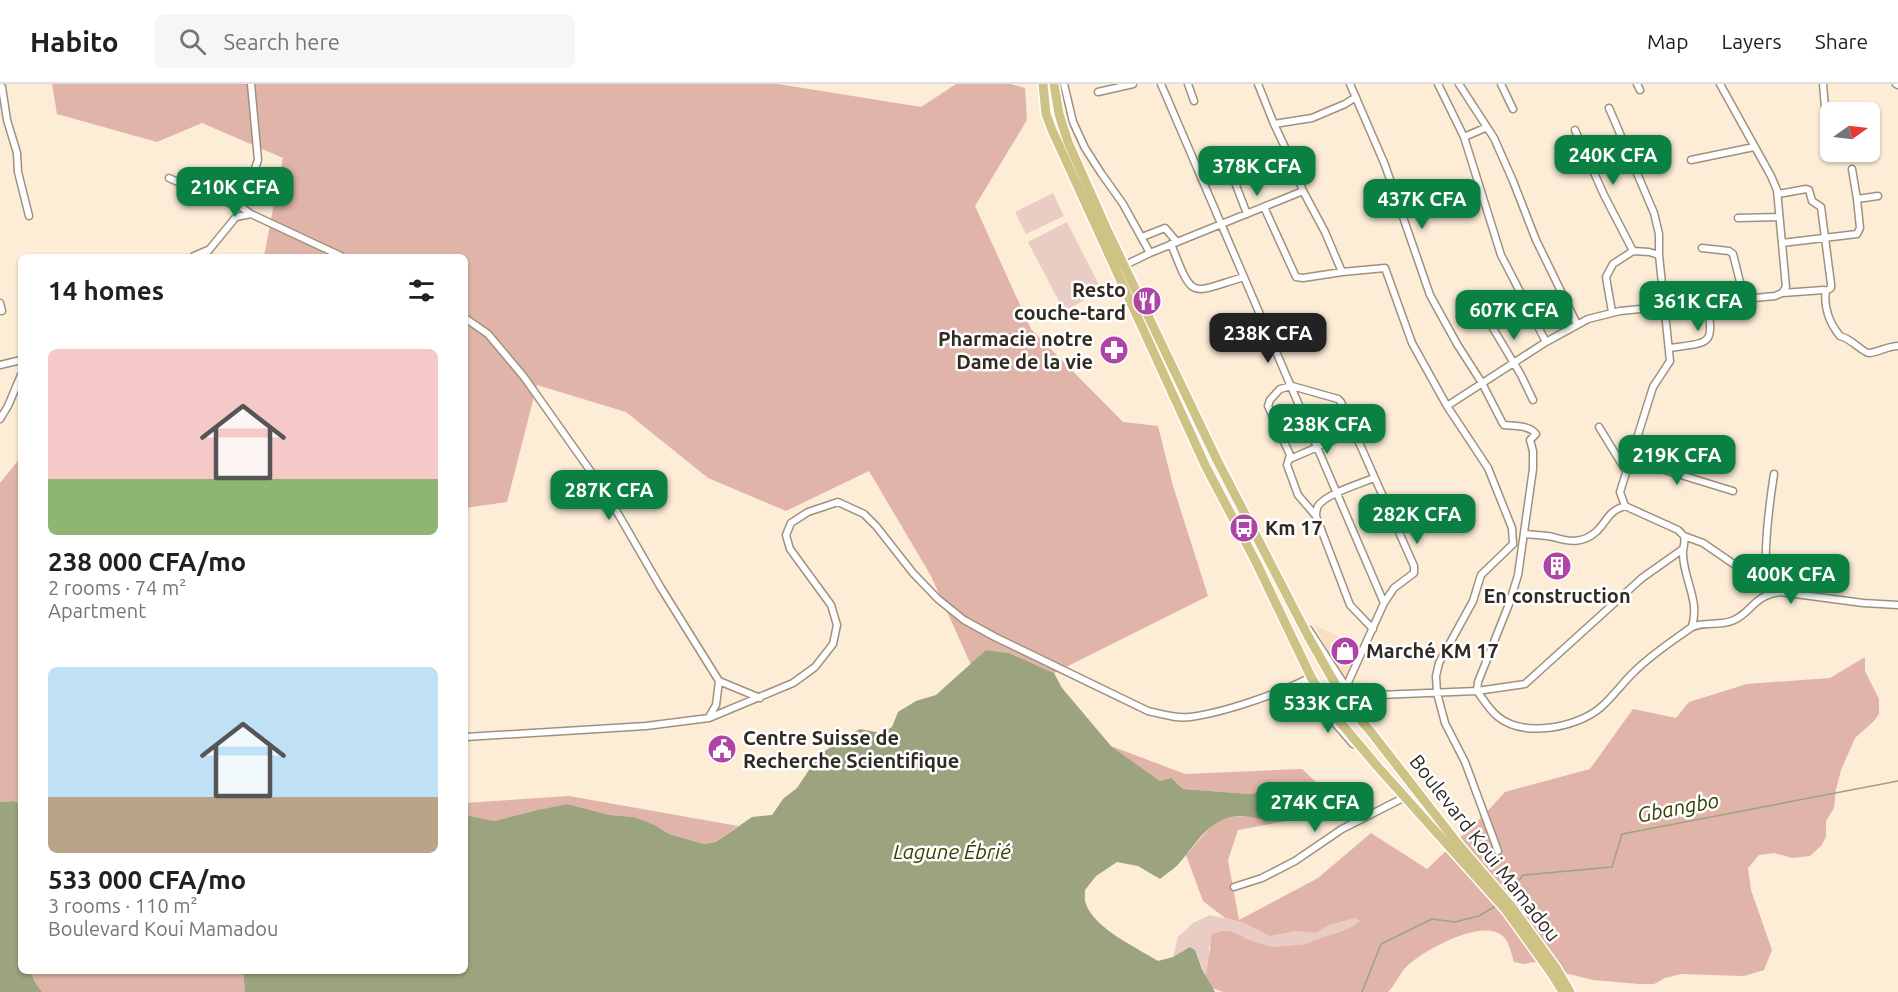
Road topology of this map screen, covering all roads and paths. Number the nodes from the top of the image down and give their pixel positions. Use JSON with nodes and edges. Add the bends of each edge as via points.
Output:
{"nodes":[{"id":1,"x":250,"y":84,"type":"edge"},
{"id":2,"x":1043,"y":84,"type":"edge"},
{"id":3,"x":1054,"y":84,"type":"edge"},
{"id":4,"x":1064,"y":84,"type":"edge"},
{"id":5,"x":1133,"y":84,"type":"edge"},
{"id":6,"x":1161,"y":84,"type":"edge"},
{"id":7,"x":1188,"y":84,"type":"edge"},
{"id":8,"x":1258,"y":84,"type":"edge"},
{"id":9,"x":1350,"y":84,"type":"edge"},
{"id":10,"x":1438,"y":84,"type":"edge"},
{"id":11,"x":1460,"y":84,"type":"edge"},
{"id":12,"x":1501,"y":84,"type":"edge"},
{"id":13,"x":1730,"y":84,"type":"edge"},
{"id":14,"x":1823,"y":84,"type":"edge"},
{"id":15,"x":3,"y":86,"type":"edge"},
{"id":16,"x":1722,"y":87,"type":"edge"},
{"id":17,"x":1098,"y":92,"type":"dead end"},
{"id":18,"x":1356,"y":97,"type":"junction"},
{"id":19,"x":1194,"y":101,"type":"dead end"},
{"id":20,"x":1824,"y":102,"type":"edge"},
{"id":21,"x":1609,"y":108,"type":"dead end"},
{"id":22,"x":1513,"y":109,"type":"dead end"},
{"id":23,"x":1274,"y":124,"type":"junction"},
{"id":24,"x":1485,"y":128,"type":"junction"},
{"id":25,"x":1575,"y":130,"type":"dead end"},
{"id":26,"x":1464,"y":137,"type":"junction"},
{"id":27,"x":1754,"y":147,"type":"junction"},
{"id":28,"x":1691,"y":160,"type":"dead end"},
{"id":29,"x":1243,"y":165,"type":"dead end"},
{"id":30,"x":1852,"y":169,"type":"dead end"},
{"id":31,"x":169,"y":178,"type":"dead end"},
{"id":32,"x":1303,"y":191,"type":"junction"},
{"id":33,"x":1778,"y":194,"type":"junction"},
{"id":34,"x":1878,"y":196,"type":"dead end"},
{"id":35,"x":1857,"y":199,"type":"junction"},
{"id":36,"x":231,"y":204,"type":"junction"},
{"id":37,"x":241,"y":207,"type":"junction"},
{"id":38,"x":1264,"y":207,"type":"junction"},
{"id":39,"x":251,"y":213,"type":"junction"},
{"id":40,"x":1247,"y":214,"type":"junction"},
{"id":41,"x":29,"y":216,"type":"dead end"},
{"id":42,"x":236,"y":217,"type":"junction"},
{"id":43,"x":1779,"y":217,"type":"junction"},
{"id":44,"x":1738,"y":218,"type":"dead end"},
{"id":45,"x":1221,"y":224,"type":"junction"},
{"id":46,"x":1142,"y":237,"type":"junction"},
{"id":47,"x":1824,"y":239,"type":"junction"},
{"id":48,"x":1174,"y":243,"type":"junction"},
{"id":49,"x":1782,"y":243,"type":"junction"},
{"id":50,"x":212,"y":248,"type":"junction"},
{"id":51,"x":1702,"y":248,"type":"dead end"},
{"id":52,"x":1633,"y":251,"type":"junction"},
{"id":53,"x":1150,"y":253,"type":"junction"},
{"id":54,"x":198,"y":254,"type":"edge"},
{"id":55,"x":206,"y":254,"type":"edge"},
{"id":56,"x":337,"y":254,"type":"edge"},
{"id":57,"x":1659,"y":255,"type":"junction"},
{"id":58,"x":1125,"y":265,"type":"junction"},
{"id":59,"x":1114,"y":270,"type":"junction"},
{"id":60,"x":1342,"y":272,"type":"junction"},
{"id":61,"x":1244,"y":277,"type":"junction"},
{"id":62,"x":1826,"y":291,"type":"junction"},
{"id":63,"x":1782,"y":293,"type":"junction"},
{"id":64,"x":1473,"y":295,"type":"dead end"},
{"id":65,"x":1744,"y":298,"type":"junction"},
{"id":66,"x":1707,"y":301,"type":"junction"},
{"id":67,"x":0,"y":303,"type":"edge"},
{"id":68,"x":1664,"y":306,"type":"junction"},
{"id":69,"x":2,"y":311,"type":"dead end"},
{"id":70,"x":1612,"y":312,"type":"junction"},
{"id":71,"x":468,"y":320,"type":"edge"},
{"id":72,"x":1577,"y":324,"type":"junction"},
{"id":73,"x":1546,"y":342,"type":"junction"},
{"id":74,"x":1898,"y":346,"type":"edge"},
{"id":75,"x":1670,"y":348,"type":"junction"},
{"id":76,"x":18,"y":361,"type":"edge"},
{"id":77,"x":1514,"y":363,"type":"junction"},
{"id":78,"x":0,"y":365,"type":"edge"},
{"id":79,"x":18,"y":382,"type":"edge"},
{"id":80,"x":1482,"y":383,"type":"junction"},
{"id":81,"x":1292,"y":386,"type":"junction"},
{"id":82,"x":1533,"y":400,"type":"dead end"},
{"id":83,"x":1447,"y":406,"type":"junction"},
{"id":84,"x":0,"y":419,"type":"edge"},
{"id":85,"x":1599,"y":427,"type":"dead end"},
{"id":86,"x":1354,"y":430,"type":"junction"},
{"id":87,"x":1318,"y":446,"type":"junction"},
{"id":88,"x":1631,"y":457,"type":"junction"},
{"id":89,"x":1290,"y":459,"type":"junction"},
{"id":90,"x":1626,"y":471,"type":"junction"},
{"id":91,"x":1774,"y":474,"type":"dead end"},
{"id":92,"x":1374,"y":478,"type":"junction"},
{"id":93,"x":1733,"y":491,"type":"dead end"},
{"id":94,"x":1338,"y":494,"type":"junction"},
{"id":95,"x":1625,"y":506,"type":"junction"},
{"id":96,"x":1316,"y":516,"type":"junction"},
{"id":97,"x":1524,"y":534,"type":"junction"},
{"id":98,"x":1684,"y":536,"type":"junction"},
{"id":99,"x":1683,"y":549,"type":"junction"},
{"id":100,"x":1769,"y":591,"type":"junction"},
{"id":101,"x":1384,"y":603,"type":"junction"},
{"id":102,"x":1898,"y":605,"type":"edge"},
{"id":103,"x":1692,"y":626,"type":"junction"},
{"id":104,"x":1373,"y":629,"type":"junction"},
{"id":105,"x":1307,"y":679,"type":"junction"},
{"id":106,"x":719,"y":681,"type":"junction"},
{"id":107,"x":1341,"y":687,"type":"junction"},
{"id":108,"x":1477,"y":691,"type":"junction"},
{"id":109,"x":1437,"y":693,"type":"junction"},
{"id":110,"x":1322,"y":696,"type":"junction"},
{"id":111,"x":761,"y":698,"type":"junction"},
{"id":112,"x":1358,"y":699,"type":"junction"},
{"id":113,"x":1348,"y":705,"type":"junction"},
{"id":114,"x":709,"y":718,"type":"junction"},
{"id":115,"x":468,"y":737,"type":"edge"},
{"id":116,"x":1377,"y":766,"type":"junction"},
{"id":117,"x":1405,"y":797,"type":"junction"},
{"id":118,"x":1498,"y":851,"type":"dead end"},
{"id":119,"x":1234,"y":887,"type":"dead end"},
{"id":120,"x":1499,"y":897,"type":"junction"},
{"id":121,"x":1508,"y":908,"type":"junction"},
{"id":122,"x":1563,"y":992,"type":"edge"},
{"id":123,"x":1570,"y":992,"type":"edge"}],
"edges":[{"from":1,"to":37,"type":"street","via":[[258,160]]},
{"from":2,"to":59,"type":"main road","name":"Boulevard Koui Mamadou","via":[[1052,130]]},
{"from":3,"to":58,"type":"main road","name":"Boulevard Koui Mamadou","via":[[1068,142]]},
{"from":4,"to":46,"type":"street","via":[[1071,115],[1085,148]]},
{"from":5,"to":17,"type":"street"},
{"from":6,"to":45,"type":"street"},
{"from":7,"to":19,"type":"street"},
{"from":8,"to":23,"type":"street"},
{"from":9,"to":18,"type":"street"},
{"from":10,"to":26,"type":"street"},
{"from":11,"to":24,"type":"street"},
{"from":12,"to":22,"type":"street"},
{"from":13,"to":16,"type":"street"},
{"from":14,"to":20,"type":"street"},
{"from":15,"to":41,"type":"street"},
{"from":16,"to":27,"type":"street"},
{"from":18,"to":23,"type":"street","via":[[1312,118]]},
{"from":18,"to":80,"type":"street","via":[[1385,165],[1430,295]]},
{"from":21,"to":57,"type":"street","via":[[1654,213]]},
{"from":23,"to":32,"type":"street"},
{"from":24,"to":26,"type":"street"},
{"from":24,"to":72,"type":"street","via":[[1494,138],[1536,240]]},
{"from":25,"to":52,"type":"street"},
{"from":26,"to":73,"type":"street","via":[[1501,255]]},
{"from":27,"to":28,"type":"street"},
{"from":27,"to":33,"type":"street"},
{"from":29,"to":40,"type":"street","via":[[1234,180]]},
{"from":30,"to":35,"type":"street"},
{"from":31,"to":36,"type":"street"},
{"from":32,"to":38,"type":"street"},
{"from":32,"to":60,"type":"street"},
{"from":33,"to":43,"type":"street"},
{"from":33,"to":47,"type":"street","via":[[1809,190],[1812,201],[1821,207]]},
{"from":34,"to":35,"type":"street"},
{"from":35,"to":47,"type":"street","via":[[1859,232]]},
{"from":36,"to":37,"type":"street"},
{"from":36,"to":42,"type":"street"},
{"from":37,"to":39,"type":"street"},
{"from":38,"to":40,"type":"street"},
{"from":38,"to":60,"type":"street","via":[[1296,277]]},
{"from":39,"to":42,"type":"street"},
{"from":39,"to":56,"type":"street"},
{"from":40,"to":45,"type":"street"},
{"from":42,"to":50,"type":"street"},
{"from":43,"to":44,"type":"street"},
{"from":43,"to":49,"type":"street"},
{"from":45,"to":48,"type":"street"},
{"from":45,"to":61,"type":"street"},
{"from":46,"to":48,"type":"street","via":[[1165,228]]},
{"from":46,"to":53,"type":"street"},
{"from":47,"to":49,"type":"street"},
{"from":47,"to":62,"type":"street","via":[[1831,284]]},
{"from":48,"to":53,"type":"street"},
{"from":48,"to":61,"type":"street","via":[[1191,287],[1209,288]]},
{"from":49,"to":63,"type":"street","via":[[1786,287]]},
{"from":50,"to":54,"type":"street"},
{"from":50,"to":55,"type":"street"},
{"from":51,"to":65,"type":"street","via":[[1732,254]]},
{"from":52,"to":57,"type":"street"},
{"from":52,"to":70,"type":"street","via":[[1606,273]]},
{"from":53,"to":58,"type":"street"},
{"from":57,"to":68,"type":"street"},
{"from":58,"to":59,"type":"street"},
{"from":58,"to":107,"type":"main road","name":"Boulevard Koui Mamadou","via":[[1217,460],[1289,600]]},
{"from":59,"to":105,"type":"main road","name":"Boulevard Koui Mamadou","via":[[1206,467],[1256,562]]},
{"from":60,"to":83,"type":"street","via":[[1385,268],[1408,335]]},
{"from":61,"to":81,"type":"street"},
{"from":62,"to":63,"type":"street"},
{"from":62,"to":74,"type":"street","via":[[1828,313],[1840,336],[1869,353]]},
{"from":63,"to":65,"type":"street"},
{"from":64,"to":77,"type":"street"},
{"from":65,"to":66,"type":"street"},
{"from":66,"to":68,"type":"street"},
{"from":66,"to":75,"type":"street","via":[[1708,340]]},
{"from":67,"to":69,"type":"street"},
{"from":68,"to":70,"type":"street"},
{"from":68,"to":75,"type":"street"},
{"from":70,"to":72,"type":"street"},
{"from":71,"to":106,"type":"street","via":[[488,334],[524,378],[606,493]]},
{"from":72,"to":73,"type":"street"},
{"from":73,"to":77,"type":"street"},
{"from":75,"to":88,"type":"street","via":[[1670,361],[1653,387]]},
{"from":76,"to":78,"type":"street"},
{"from":77,"to":80,"type":"street"},
{"from":77,"to":82,"type":"street"},
{"from":79,"to":84,"type":"street"},
{"from":80,"to":83,"type":"street"},
{"from":80,"to":97,"type":"street","via":[[1504,425],[1528,428],[1536,434],[1530,440],[1533,469]]},
{"from":81,"to":86,"type":"street","via":[[1338,399]]},
{"from":81,"to":87,"type":"street"},
{"from":81,"to":89,"type":"street","via":[[1280,389],[1268,402]]},
{"from":83,"to":109,"type":"street","via":[[1488,468],[1514,539],[1507,552],[1481,575],[1473,601],[1439,663]]},
{"from":85,"to":90,"type":"street"},
{"from":86,"to":87,"type":"street"},
{"from":86,"to":92,"type":"street"},
{"from":87,"to":89,"type":"street"},
{"from":87,"to":94,"type":"street"},
{"from":88,"to":90,"type":"street"},
{"from":88,"to":93,"type":"street"},
{"from":89,"to":96,"type":"street","via":[[1287,465],[1298,495]]},
{"from":90,"to":95,"type":"street","via":[[1620,492]]},
{"from":91,"to":100,"type":"street","via":[[1768,519]]},
{"from":92,"to":94,"type":"street"},
{"from":92,"to":101,"type":"street","via":[[1414,566],[1414,573],[1394,588]]},
{"from":94,"to":96,"type":"street","via":[[1317,507]]},
{"from":94,"to":101,"type":"street"},
{"from":95,"to":97,"type":"street","via":[[1614,509],[1598,530],[1580,541]]},
{"from":95,"to":98,"type":"street"},
{"from":96,"to":104,"type":"street","via":[[1350,605]]},
{"from":97,"to":108,"type":"street","via":[[1518,575]]},
{"from":98,"to":99,"type":"street"},
{"from":98,"to":100,"type":"street","via":[[1702,543]]},
{"from":99,"to":103,"type":"street","via":[[1695,604]]},
{"from":99,"to":108,"type":"street","via":[[1642,578],[1525,684]]},
{"from":100,"to":102,"type":"street"},
{"from":100,"to":103,"type":"street","via":[[1734,620]]},
{"from":101,"to":104,"type":"street"},
{"from":103,"to":108,"type":"street","via":[[1649,658],[1601,708],[1566,724],[1550,728],[1508,722]]},
{"from":104,"to":107,"type":"street"},
{"from":105,"to":110,"type":"main road","name":"Boulevard Koui Mamadou"},
{"from":105,"to":111,"type":"street","via":[[1241,704],[1190,717],[1148,711],[964,620],[913,573],[864,514],[838,502],[808,512],[791,524],[786,535],[790,549],[831,605],[837,625],[833,644],[815,667]]},
{"from":105,"to":116,"type":"street","via":[[1316,701]]},
{"from":106,"to":111,"type":"street"},
{"from":106,"to":114,"type":"street","via":[[716,705]]},
{"from":107,"to":110,"type":"main road"},
{"from":107,"to":112,"type":"street"},
{"from":107,"to":113,"type":"main road","name":"Boulevard Koui Mamadou"},
{"from":108,"to":109,"type":"street"},
{"from":109,"to":112,"type":"street"},
{"from":109,"to":118,"type":"street","via":[[1445,723],[1465,762]]},
{"from":110,"to":116,"type":"main road","name":"Boulevard Koui Mamadou"},
{"from":111,"to":114,"type":"street"},
{"from":112,"to":113,"type":"street"},
{"from":113,"to":120,"type":"main road","name":"Boulevard Koui Mamadou"},
{"from":114,"to":115,"type":"street","via":[[646,726]]},
{"from":116,"to":117,"type":"main road","name":"Boulevard Koui Mamadou"},
{"from":117,"to":119,"type":"street","via":[[1342,829],[1295,861]]},
{"from":117,"to":120,"type":"main road","name":"Boulevard Koui Mamadou","via":[[1473,876]]},
{"from":120,"to":121,"type":"main road","name":"Boulevard Koui Mamadou"},
{"from":121,"to":122,"type":"main road","name":"Boulevard Koui Mamadou"},
{"from":121,"to":123,"type":"main road","name":"Boulevard Koui Mamadou"}]}
